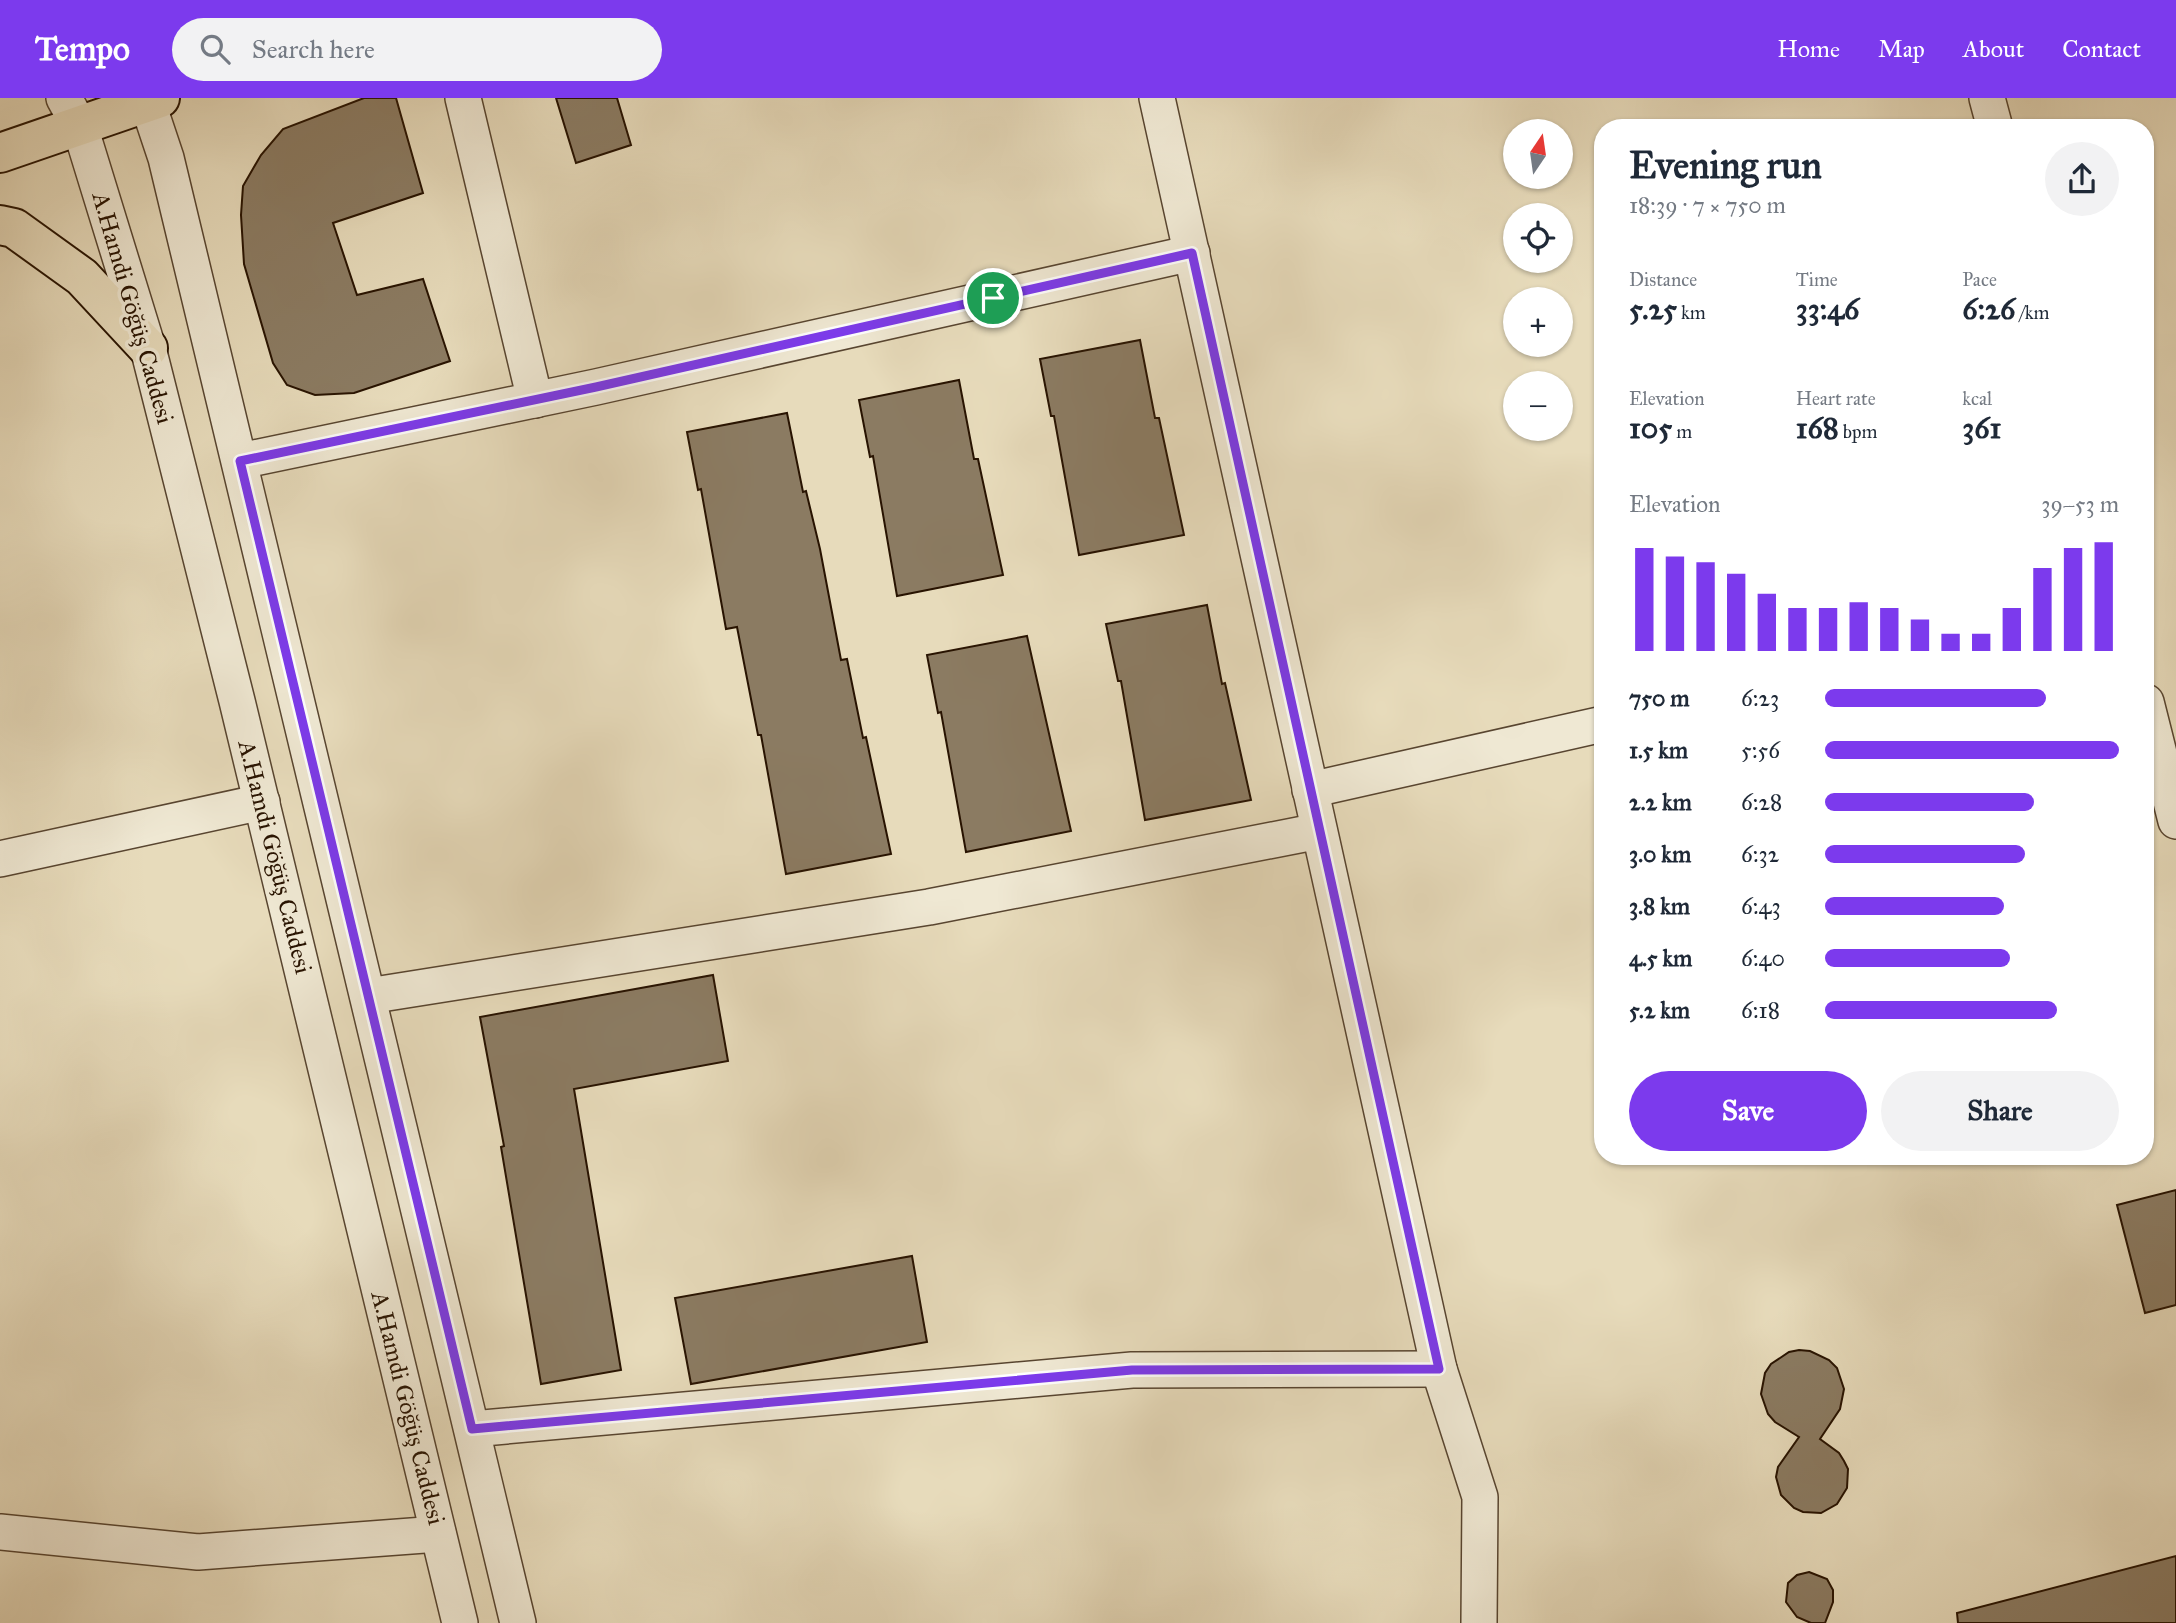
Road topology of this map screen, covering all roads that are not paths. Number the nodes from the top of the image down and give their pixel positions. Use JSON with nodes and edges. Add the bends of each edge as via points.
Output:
{"nodes":[{"id":1,"x":463,"y":98,"type":"edge"},
{"id":2,"x":1157,"y":98,"type":"edge"},
{"id":3,"x":1987,"y":98,"type":"edge"},
{"id":4,"x":152,"y":99,"type":"edge"},
{"id":5,"x":72,"y":113,"type":"edge"},
{"id":6,"x":1993,"y":119,"type":"edge"},
{"id":7,"x":0,"y":153,"type":"edge"},
{"id":8,"x":0,"y":225,"type":"edge"},
{"id":9,"x":1192,"y":253,"type":"junction"},
{"id":10,"x":148,"y":348,"type":"junction"},
{"id":11,"x":536,"y":400,"type":"junction"},
{"id":12,"x":240,"y":461,"type":"junction"},
{"id":13,"x":1594,"y":726,"type":"edge"},
{"id":14,"x":2154,"y":734,"type":"edge"},
{"id":15,"x":1310,"y":790,"type":"junction"},
{"id":16,"x":262,"y":802,"type":"junction"},
{"id":17,"x":2176,"y":821,"type":"edge"},
{"id":18,"x":1319,"y":831,"type":"junction"},
{"id":19,"x":0,"y":859,"type":"edge"},
{"id":20,"x":369,"y":996,"type":"junction"},
{"id":21,"x":1439,"y":1369,"type":"junction"},
{"id":22,"x":472,"y":1429,"type":"junction"},
{"id":23,"x":0,"y":1532,"type":"edge"},
{"id":24,"x":438,"y":1534,"type":"junction"},
{"id":25,"x":460,"y":1623,"type":"edge"},
{"id":26,"x":518,"y":1623,"type":"edge"},
{"id":27,"x":1479,"y":1623,"type":"edge"}],
"edges":[{"from":1,"to":11,"type":"street"},
{"from":2,"to":9,"type":"street"},
{"from":3,"to":6,"type":"street"},
{"from":4,"to":5,"type":"main road"},
{"from":4,"to":12,"type":"street"},
{"from":5,"to":7,"type":"main road"},
{"from":5,"to":10,"type":"street","name":"A.Hamdi Göğüş Caddesi"},
{"from":8,"to":10,"type":"main road","via":[[13,228],[82,276]]},
{"from":9,"to":11,"type":"street"},
{"from":9,"to":15,"type":"street"},
{"from":10,"to":16,"type":"street","name":"A.Hamdi Göğüş Caddesi"},
{"from":11,"to":12,"type":"street"},
{"from":12,"to":20,"type":"street"},
{"from":13,"to":15,"type":"street"},
{"from":14,"to":17,"type":"street"},
{"from":15,"to":18,"type":"street"},
{"from":16,"to":19,"type":"street"},
{"from":16,"to":24,"type":"street","name":"A.Hamdi Göğüş Caddesi"},
{"from":18,"to":20,"type":"street","via":[[929,907]]},
{"from":18,"to":21,"type":"street"},
{"from":20,"to":22,"type":"street"},
{"from":21,"to":22,"type":"street","via":[[1132,1370]]},
{"from":21,"to":27,"type":"street","via":[[1480,1497]]},
{"from":22,"to":26,"type":"street"},
{"from":23,"to":24,"type":"street","via":[[198,1552]]},
{"from":24,"to":25,"type":"street","name":"A.Hamdi Göğüş Caddesi"}]}
